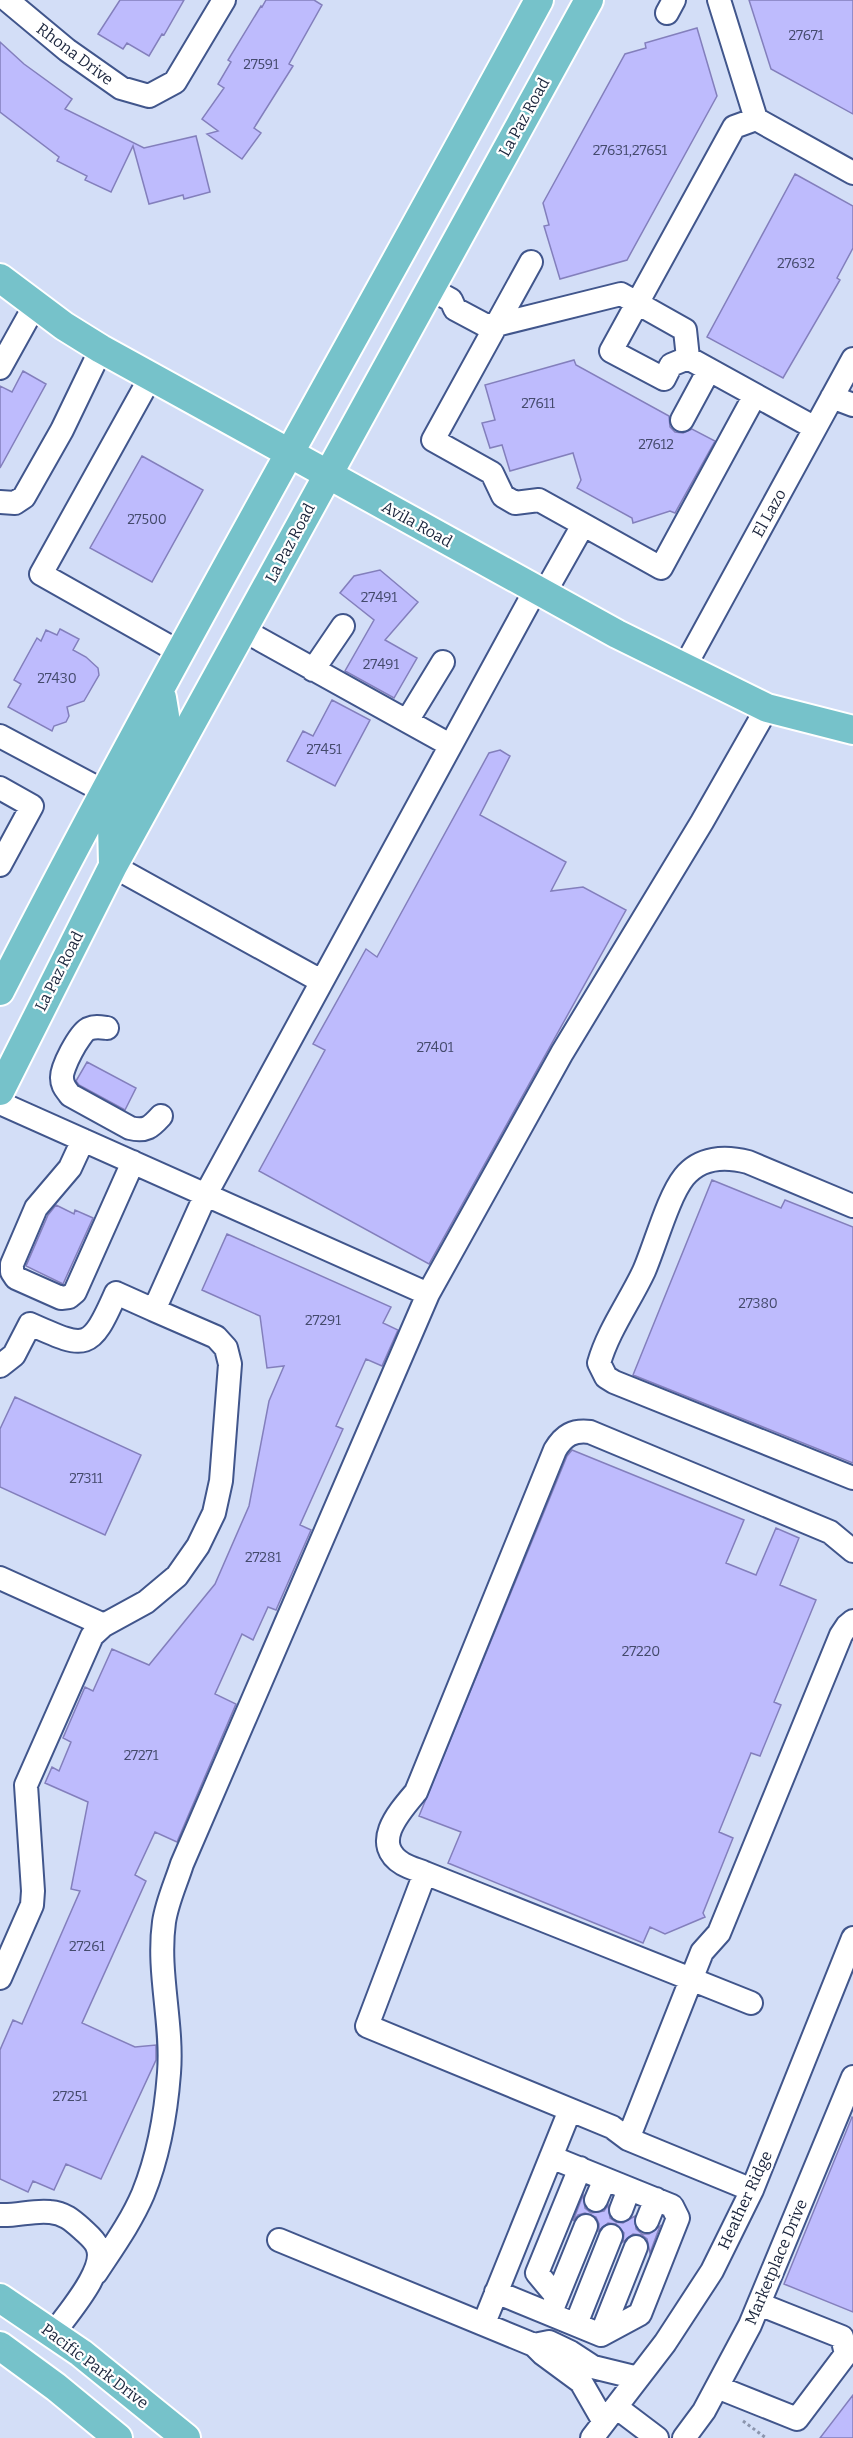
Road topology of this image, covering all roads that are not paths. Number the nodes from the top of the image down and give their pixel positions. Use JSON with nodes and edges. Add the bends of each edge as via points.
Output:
{"nodes":[{"id":1,"x":7,"y":0,"type":"edge"},
{"id":2,"x":224,"y":0,"type":"edge"},
{"id":3,"x":539,"y":0,"type":"edge"},
{"id":4,"x":589,"y":0,"type":"edge"},
{"id":5,"x":719,"y":0,"type":"edge"},
{"id":6,"x":756,"y":119,"type":"junction"},
{"id":7,"x":853,"y":173,"type":"edge"},
{"id":8,"x":531,"y":262,"type":"dead end"},
{"id":9,"x":3,"y":287,"type":"edge"},
{"id":10,"x":440,"y":294,"type":"junction"},
{"id":11,"x":638,"y":304,"type":"junction"},
{"id":12,"x":35,"y":305,"type":"junction"},
{"id":13,"x":494,"y":324,"type":"junction"},
{"id":14,"x":101,"y":349,"type":"junction"},
{"id":15,"x":688,"y":358,"type":"junction"},
{"id":16,"x":853,"y":359,"type":"edge"},
{"id":17,"x":0,"y":368,"type":"edge"},
{"id":18,"x":709,"y":370,"type":"junction"},
{"id":19,"x":150,"y":378,"type":"junction"},
{"id":20,"x":755,"y":395,"type":"junction"},
{"id":21,"x":843,"y":401,"type":"edge"},
{"id":22,"x":682,"y":420,"type":"dead end"},
{"id":23,"x":815,"y":428,"type":"junction"},
{"id":24,"x":289,"y":452,"type":"junction"},
{"id":25,"x":327,"y":473,"type":"junction"},
{"id":26,"x":0,"y":502,"type":"edge"},
{"id":27,"x":583,"y":525,"type":"junction"},
{"id":28,"x":540,"y":592,"type":"junction"},
{"id":29,"x":343,"y":626,"type":"dead end"},
{"id":30,"x":243,"y":630,"type":"junction"},
{"id":31,"x":181,"y":653,"type":"junction"},
{"id":32,"x":443,"y":662,"type":"dead end"},
{"id":33,"x":684,"y":668,"type":"junction"},
{"id":34,"x":313,"y":670,"type":"junction"},
{"id":35,"x":161,"y":690,"type":"junction"},
{"id":36,"x":766,"y":708,"type":"junction"},
{"id":37,"x":407,"y":721,"type":"junction"},
{"id":38,"x":853,"y":730,"type":"edge"},
{"id":39,"x":0,"y":736,"type":"edge"},
{"id":40,"x":450,"y":745,"type":"junction"},
{"id":41,"x":0,"y":788,"type":"edge"},
{"id":42,"x":105,"y":792,"type":"junction"},
{"id":43,"x":0,"y":865,"type":"edge"},
{"id":44,"x":113,"y":866,"type":"junction"},
{"id":45,"x":321,"y":981,"type":"junction"},
{"id":46,"x":0,"y":991,"type":"edge"},
{"id":47,"x":107,"y":1028,"type":"dead end"},
{"id":48,"x":0,"y":1091,"type":"edge"},
{"id":49,"x":0,"y":1103,"type":"edge"},
{"id":50,"x":161,"y":1116,"type":"dead end"},
{"id":51,"x":83,"y":1140,"type":"junction"},
{"id":52,"x":134,"y":1162,"type":"junction"},
{"id":53,"x":206,"y":1194,"type":"junction"},
{"id":54,"x":853,"y":1206,"type":"edge"},
{"id":55,"x":6,"y":1274,"type":"edge"},
{"id":56,"x":428,"y":1294,"type":"junction"},
{"id":57,"x":154,"y":1310,"type":"junction"},
{"id":58,"x":0,"y":1366,"type":"edge"},
{"id":59,"x":853,"y":1478,"type":"edge"},
{"id":60,"x":853,"y":1551,"type":"edge"},
{"id":61,"x":0,"y":1578,"type":"edge"},
{"id":62,"x":853,"y":1621,"type":"edge"},
{"id":63,"x":104,"y":1625,"type":"junction"},
{"id":64,"x":425,"y":1873,"type":"junction"},
{"id":65,"x":853,"y":1938,"type":"edge"},
{"id":66,"x":0,"y":1978,"type":"edge"},
{"id":67,"x":691,"y":1979,"type":"junction"},
{"id":68,"x":751,"y":2003,"type":"dead end"},
{"id":69,"x":853,"y":2077,"type":"edge"},
{"id":70,"x":570,"y":2110,"type":"junction"},
{"id":71,"x":628,"y":2139,"type":"junction"},
{"id":72,"x":551,"y":2157,"type":"junction"},
{"id":73,"x":580,"y":2168,"type":"junction"},
{"id":74,"x":604,"y":2179,"type":"junction"},
{"id":75,"x":629,"y":2189,"type":"junction"},
{"id":76,"x":752,"y":2190,"type":"junction"},
{"id":77,"x":656,"y":2199,"type":"junction"},
{"id":78,"x":596,"y":2200,"type":"dead end"},
{"id":79,"x":621,"y":2210,"type":"dead end"},
{"id":80,"x":0,"y":2215,"type":"edge"},
{"id":81,"x":647,"y":2221,"type":"dead end"},
{"id":82,"x":586,"y":2226,"type":"dead end"},
{"id":83,"x":611,"y":2236,"type":"dead end"},
{"id":84,"x":279,"y":2240,"type":"dead end"},
{"id":85,"x":636,"y":2247,"type":"dead end"},
{"id":86,"x":96,"y":2272,"type":"junction"},
{"id":87,"x":496,"y":2292,"type":"junction"},
{"id":88,"x":0,"y":2298,"type":"edge"},
{"id":89,"x":759,"y":2304,"type":"junction"},
{"id":90,"x":554,"y":2306,"type":"junction"},
{"id":91,"x":484,"y":2323,"type":"junction"},
{"id":92,"x":576,"y":2324,"type":"junction"},
{"id":93,"x":0,"y":2327,"type":"edge"},
{"id":94,"x":53,"y":2334,"type":"junction"},
{"id":95,"x":601,"y":2335,"type":"junction"},
{"id":96,"x":534,"y":2344,"type":"junction"},
{"id":97,"x":0,"y":2346,"type":"edge"},
{"id":98,"x":638,"y":2378,"type":"junction"},
{"id":99,"x":717,"y":2387,"type":"junction"},
{"id":100,"x":604,"y":2422,"type":"edge"},
{"id":101,"x":118,"y":2438,"type":"edge"},
{"id":102,"x":186,"y":2438,"type":"edge"},
{"id":103,"x":657,"y":2438,"type":"edge"},
{"id":104,"x":684,"y":2438,"type":"edge"}],
"edges":[{"from":1,"to":2,"type":"street","name":"Rhona Drive","via":[[121,88],[149,96],[175,82]]},
{"from":3,"to":24,"type":"main road"},
{"from":4,"to":10,"type":"main road","name":"La Paz Road"},
{"from":5,"to":6,"type":"street"},
{"from":6,"to":7,"type":"street"},
{"from":6,"to":11,"type":"street","via":[[735,127]]},
{"from":8,"to":13,"type":"street"},
{"from":9,"to":12,"type":"main road","name":"Avila Road"},
{"from":10,"to":13,"type":"street","via":[[455,309],[485,325]]},
{"from":10,"to":25,"type":"main road","name":"La Paz Road"},
{"from":11,"to":13,"type":"street","via":[[621,294]]},
{"from":11,"to":15,"type":"street","via":[[685,330]]},
{"from":11,"to":15,"type":"street","via":[[611,351],[664,380],[671,365]]},
{"from":12,"to":14,"type":"main road","name":"Avila Road"},
{"from":12,"to":17,"type":"street"},
{"from":13,"to":27,"type":"street","via":[[433,440],[492,473],[503,496],[515,503],[539,500]]},
{"from":14,"to":19,"type":"main road","name":"Avila Road"},
{"from":14,"to":26,"type":"street","via":[[24,497],[15,503]]},
{"from":15,"to":18,"type":"street"},
{"from":16,"to":21,"type":"street","name":"El Lazo"},
{"from":18,"to":20,"type":"street"},
{"from":18,"to":22,"type":"street"},
{"from":19,"to":24,"type":"main road","name":"Avila Road"},
{"from":19,"to":31,"type":"street","via":[[41,574]]},
{"from":20,"to":23,"type":"street"},
{"from":20,"to":27,"type":"street","via":[[661,568]]},
{"from":21,"to":23,"type":"street","name":"El Lazo"},
{"from":23,"to":33,"type":"street","name":"El Lazo"},
{"from":24,"to":25,"type":"main road","name":"Avila Road"},
{"from":24,"to":31,"type":"main road"},
{"from":25,"to":28,"type":"main road","name":"Avila Road"},
{"from":25,"to":30,"type":"main road","name":"La Paz Road"},
{"from":27,"to":28,"type":"street"},
{"from":28,"to":33,"type":"main road","name":"Avila Road"},
{"from":28,"to":40,"type":"street"},
{"from":29,"to":34,"type":"street"},
{"from":30,"to":34,"type":"street"},
{"from":30,"to":44,"type":"main road","name":"La Paz Road"},
{"from":31,"to":35,"type":"main road"},
{"from":32,"to":37,"type":"street"},
{"from":33,"to":36,"type":"main road","name":"Avila Road"},
{"from":34,"to":37,"type":"street"},
{"from":35,"to":42,"type":"main road"},
{"from":35,"to":44,"type":"main road","via":[[165,716],[160,733],[112,823]]},
{"from":36,"to":38,"type":"main road","name":"Avila Road"},
{"from":36,"to":56,"type":"street","via":[[562,1053]]},
{"from":37,"to":40,"type":"street"},
{"from":39,"to":42,"type":"street"},
{"from":40,"to":45,"type":"street"},
{"from":41,"to":43,"type":"street","via":[[32,806]]},
{"from":42,"to":46,"type":"main road"},
{"from":44,"to":45,"type":"street"},
{"from":44,"to":48,"type":"main road","name":"La Paz Road"},
{"from":45,"to":53,"type":"street"},
{"from":47,"to":50,"type":"street","via":[[97,1027],[82,1034],[63,1068],[63,1087],[70,1095],[130,1128],[150,1128]]},
{"from":49,"to":51,"type":"street"},
{"from":51,"to":52,"type":"street"},
{"from":51,"to":55,"type":"street","via":[[70,1168],[36,1208]]},
{"from":52,"to":53,"type":"street"},
{"from":52,"to":55,"type":"street","via":[[75,1292],[61,1298]]},
{"from":53,"to":56,"type":"street"},
{"from":53,"to":57,"type":"street"},
{"from":54,"to":59,"type":"street","via":[[748,1162],[714,1159],[697,1166],[676,1191],[599,1363],[606,1377],[614,1382]]},
{"from":56,"to":86,"type":"street","via":[[182,1864],[164,1922],[170,2072],[164,2114],[143,2194]]},
{"from":57,"to":58,"type":"street","via":[[116,1293],[101,1326],[92,1338],[81,1342],[30,1324],[14,1355]]},
{"from":57,"to":63,"type":"street","via":[[216,1337],[226,1348],[230,1364],[221,1481],[214,1513],[177,1576],[146,1602]]},
{"from":60,"to":64,"type":"street","via":[[831,1532],[590,1432],[568,1434],[555,1450],[416,1792],[387,1835],[393,1856]]},
{"from":61,"to":63,"type":"street"},
{"from":62,"to":67,"type":"street","via":[[842,1635],[719,1933],[702,1952]]},
{"from":63,"to":66,"type":"street","via":[[92,1636],[26,1785],[32,1905]]},
{"from":64,"to":67,"type":"street"},
{"from":64,"to":70,"type":"street","via":[[367,2026]]},
{"from":65,"to":76,"type":"street","name":"Heather Ridge"},
{"from":67,"to":68,"type":"street"},
{"from":67,"to":71,"type":"street"},
{"from":69,"to":89,"type":"street","name":"Marketplace Drive"},
{"from":70,"to":71,"type":"street","via":[[612,2127]]},
{"from":70,"to":72,"type":"street"},
{"from":71,"to":76,"type":"street"},
{"from":72,"to":73,"type":"street"},
{"from":72,"to":87,"type":"street"},
{"from":73,"to":74,"type":"street"},
{"from":73,"to":90,"type":"street","via":[[537,2273]]},
{"from":74,"to":75,"type":"street"},
{"from":74,"to":78,"type":"street"},
{"from":75,"to":77,"type":"street"},
{"from":75,"to":79,"type":"street"},
{"from":76,"to":98,"type":"street","name":"Heather Ridge","via":[[712,2271]]},
{"from":77,"to":81,"type":"street"},
{"from":77,"to":95,"type":"street","via":[[672,2206],[678,2218],[640,2314]]},
{"from":80,"to":86,"type":"street","via":[[36,2211],[63,2215],[94,2240],[100,2260]]},
{"from":82,"to":90,"type":"street"},
{"from":83,"to":92,"type":"street"},
{"from":84,"to":91,"type":"street"},
{"from":85,"to":95,"type":"street"},
{"from":86,"to":94,"type":"street"},
{"from":87,"to":90,"type":"street"},
{"from":87,"to":91,"type":"street"},
{"from":88,"to":94,"type":"main road","name":"Pacific Park Drive"},
{"from":89,"to":99,"type":"street","name":"Marketplace Drive"},
{"from":89,"to":99,"type":"street","via":[[842,2337],[846,2354],[797,2418]]},
{"from":90,"to":92,"type":"street"},
{"from":91,"to":96,"type":"street"},
{"from":92,"to":95,"type":"street"},
{"from":93,"to":94,"type":"main road","via":[[29,2338]]},
{"from":94,"to":102,"type":"main road","name":"Pacific Park Drive"},
{"from":96,"to":98,"type":"street","via":[[549,2342],[593,2367]]},
{"from":96,"to":100,"type":"street","via":[[580,2382]]},
{"from":97,"to":101,"type":"main road"},
{"from":98,"to":100,"type":"street","name":"Heather Ridge"},
{"from":99,"to":104,"type":"street","name":"Marketplace Drive"},
{"from":100,"to":103,"type":"street"}]}
